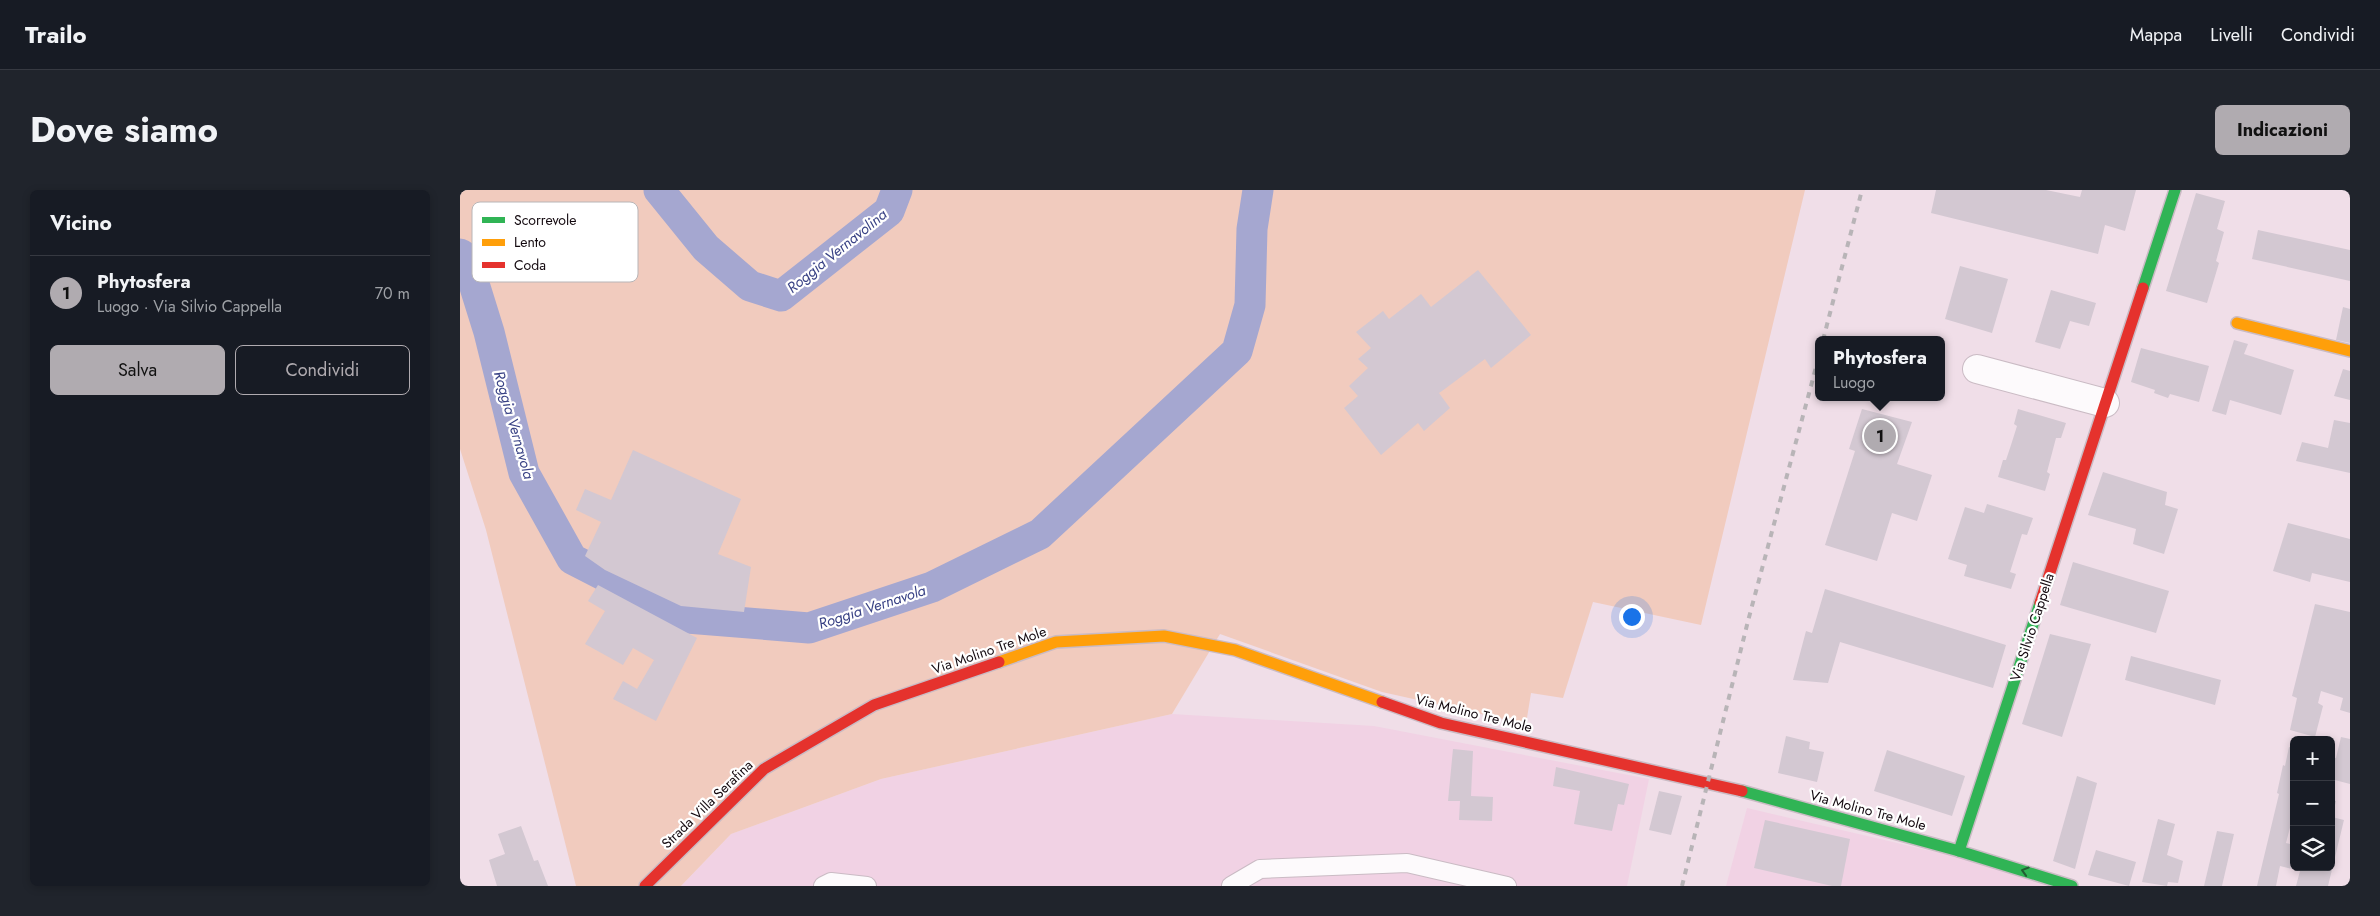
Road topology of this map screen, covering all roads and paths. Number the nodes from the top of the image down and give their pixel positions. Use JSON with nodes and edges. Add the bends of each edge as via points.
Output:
{"nodes":[{"id":1,"x":2175,"y":190,"type":"edge"},
{"id":2,"x":2237,"y":323,"type":"dead end"},
{"id":3,"x":2350,"y":351,"type":"edge"},
{"id":4,"x":1977,"y":369,"type":"dead end"},
{"id":5,"x":2106,"y":403,"type":"junction"},
{"id":6,"x":874,"y":705,"type":"joint"},
{"id":7,"x":1959,"y":851,"type":"junction"},
{"id":8,"x":645,"y":886,"type":"edge"},
{"id":9,"x":823,"y":886,"type":"edge"},
{"id":10,"x":867,"y":886,"type":"edge"},
{"id":11,"x":1231,"y":886,"type":"edge"},
{"id":12,"x":1507,"y":886,"type":"edge"},
{"id":13,"x":2072,"y":886,"type":"edge"}],
"edges":[{"from":1,"to":5,"type":"street","name":"Via Silvio Cappella"},
{"from":2,"to":3,"type":"street"},
{"from":4,"to":5,"type":"street"},
{"from":5,"to":7,"type":"street","name":"Via Silvio Cappella"},
{"from":6,"to":7,"type":"street","name":"Via Molino Tre Mole","via":[[1056,642],[1164,636],[1235,650],[1441,723],[1708,782]]},
{"from":6,"to":8,"type":"street","name":"Strada Villa Serafina","via":[[764,769]]},
{"from":13,"to":7,"type":"street","name":"Via Molino Tre Mole","one_way":true},
{"from":9,"to":10,"type":"lane","via":[[830,882]]},
{"from":11,"to":12,"type":"lane","via":[[1260,869],[1406,863]]}]}
